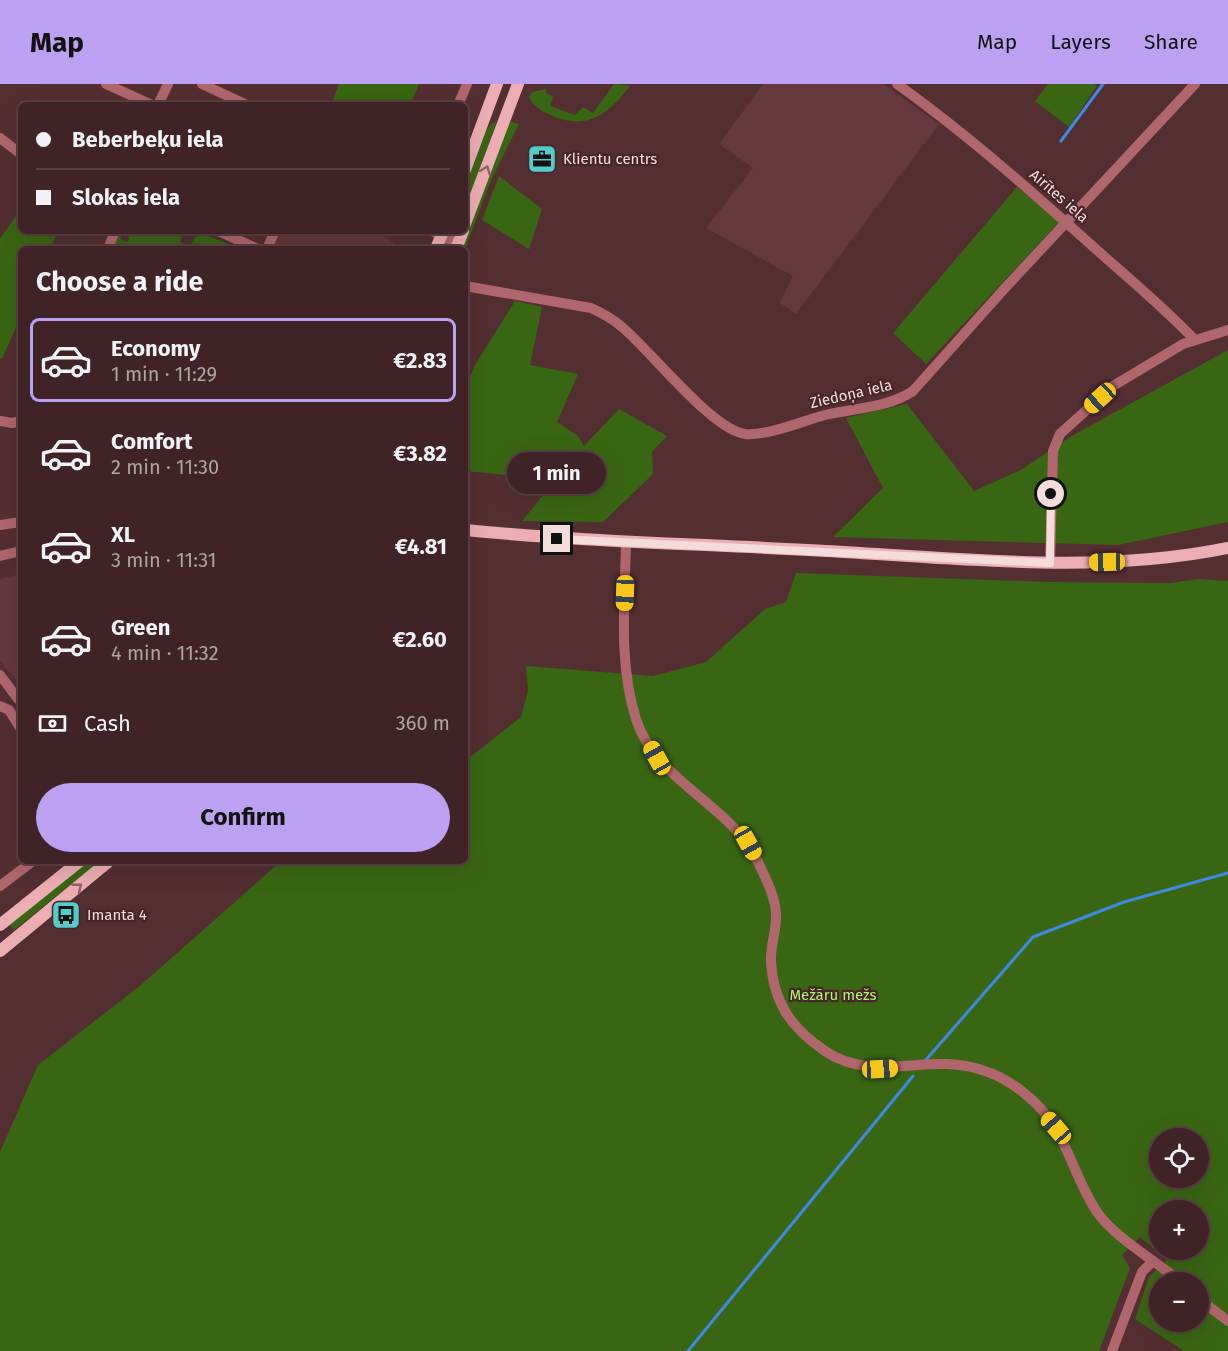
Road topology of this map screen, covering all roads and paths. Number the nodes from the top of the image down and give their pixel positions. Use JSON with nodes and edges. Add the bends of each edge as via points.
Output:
{"nodes":[{"id":1,"x":106,"y":84,"type":"edge"},
{"id":2,"x":168,"y":84,"type":"edge"},
{"id":3,"x":202,"y":84,"type":"edge"},
{"id":4,"x":467,"y":84,"type":"edge"},
{"id":5,"x":497,"y":84,"type":"edge"},
{"id":6,"x":518,"y":84,"type":"edge"},
{"id":7,"x":897,"y":84,"type":"edge"},
{"id":8,"x":1195,"y":84,"type":"edge"},
{"id":9,"x":145,"y":102,"type":"edge"},
{"id":10,"x":159,"y":102,"type":"edge"},
{"id":11,"x":241,"y":102,"type":"edge"},
{"id":12,"x":459,"y":102,"type":"edge"},
{"id":13,"x":0,"y":138,"type":"edge"},
{"id":14,"x":0,"y":146,"type":"edge"},
{"id":15,"x":18,"y":153,"type":"edge"},
{"id":16,"x":468,"y":157,"type":"edge"},
{"id":17,"x":468,"y":217,"type":"edge"},
{"id":18,"x":1067,"y":222,"type":"junction"},
{"id":19,"x":225,"y":234,"type":"edge"},
{"id":20,"x":440,"y":234,"type":"edge"},
{"id":21,"x":251,"y":246,"type":"edge"},
{"id":22,"x":457,"y":246,"type":"edge"},
{"id":23,"x":468,"y":287,"type":"edge"},
{"id":24,"x":1228,"y":330,"type":"edge"},
{"id":25,"x":1194,"y":339,"type":"junction"},
{"id":26,"x":0,"y":421,"type":"edge"},
{"id":27,"x":18,"y":422,"type":"edge"},
{"id":28,"x":18,"y":522,"type":"edge"},
{"id":29,"x":0,"y":525,"type":"edge"},
{"id":30,"x":468,"y":530,"type":"edge"},
{"id":31,"x":626,"y":542,"type":"junction"},
{"id":32,"x":1228,"y":548,"type":"edge"},
{"id":33,"x":18,"y":552,"type":"edge"},
{"id":34,"x":0,"y":556,"type":"edge"},
{"id":35,"x":1050,"y":563,"type":"junction"},
{"id":36,"x":0,"y":675,"type":"edge"},
{"id":37,"x":18,"y":695,"type":"edge"},
{"id":38,"x":18,"y":698,"type":"edge"},
{"id":39,"x":4,"y":708,"type":"edge"},
{"id":40,"x":18,"y":725,"type":"edge"},
{"id":41,"x":29,"y":864,"type":"edge"},
{"id":42,"x":76,"y":864,"type":"edge"},
{"id":43,"x":105,"y":864,"type":"edge"},
{"id":44,"x":0,"y":886,"type":"edge"},
{"id":45,"x":0,"y":925,"type":"edge"},
{"id":46,"x":0,"y":951,"type":"edge"},
{"id":47,"x":1153,"y":1261,"type":"junction"},
{"id":48,"x":1168,"y":1272,"type":"edge"},
{"id":49,"x":1209,"y":1306,"type":"edge"},
{"id":50,"x":1228,"y":1321,"type":"edge"},
{"id":51,"x":1112,"y":1351,"type":"edge"}],
"edges":[{"from":1,"to":9,"type":"street"},
{"from":2,"to":10,"type":"street"},
{"from":3,"to":11,"type":"street"},
{"from":4,"to":12,"type":"street"},
{"from":5,"to":16,"type":"main road"},
{"from":17,"to":6,"type":"main road","one_way":true},
{"from":7,"to":18,"type":"street","name":"Airītes iela","via":[[952,123]]},
{"from":8,"to":18,"type":"street","name":"Ziedoņa iela"},
{"from":13,"to":15,"type":"street"},
{"from":14,"to":15,"type":"street"},
{"from":18,"to":23,"type":"street","name":"Ziedoņa iela","via":[[913,391],[898,400],[759,433],[734,431],[722,423],[622,327],[600,312]]},
{"from":18,"to":25,"type":"street","name":"Airītes iela"},
{"from":19,"to":21,"type":"street"},
{"from":20,"to":22,"type":"street"},
{"from":24,"to":25,"type":"street"},
{"from":25,"to":35,"type":"street","via":[[1113,386],[1060,434],[1053,452]]},
{"from":26,"to":27,"type":"street"},
{"from":28,"to":29,"type":"street"},
{"from":30,"to":31,"type":"main road"},
{"from":31,"to":35,"type":"main road"},
{"from":31,"to":47,"type":"street","via":[[625,654],[637,723],[657,758],[723,816],[756,858],[770,888],[776,915],[771,960],[777,999],[800,1031],[827,1052],[853,1065],[880,1069],[948,1064],[1005,1078],[1031,1098],[1056,1128],[1098,1214]]},
{"from":32,"to":35,"type":"main road","via":[[1126,562]]},
{"from":33,"to":34,"type":"street"},
{"from":36,"to":37,"type":"street"},
{"from":38,"to":39,"type":"street"},
{"from":39,"to":40,"type":"street"},
{"from":41,"to":44,"type":"street"},
{"from":42,"to":45,"type":"main road"},
{"from":46,"to":43,"type":"main road","one_way":true},
{"from":47,"to":48,"type":"street"},
{"from":47,"to":51,"type":"street","via":[[1142,1272]]},
{"from":49,"to":50,"type":"street"}]}
